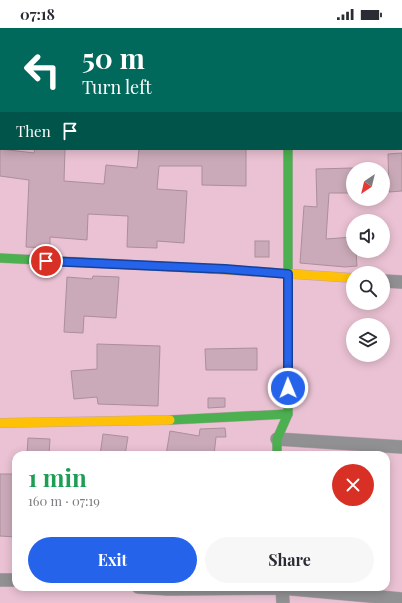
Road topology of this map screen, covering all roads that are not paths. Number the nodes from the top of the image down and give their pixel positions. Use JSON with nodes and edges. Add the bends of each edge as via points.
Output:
{"nodes":[{"id":1,"x":288,"y":150,"type":"edge"},
{"id":2,"x":0,"y":258,"type":"edge"},
{"id":3,"x":288,"y":274,"type":"junction"},
{"id":4,"x":346,"y":278,"type":"edge"},
{"id":5,"x":390,"y":281,"type":"edge"},
{"id":6,"x":402,"y":282,"type":"edge"},
{"id":7,"x":288,"y":414,"type":"junction"},
{"id":8,"x":0,"y":423,"type":"edge"},
{"id":9,"x":277,"y":439,"type":"junction"},
{"id":10,"x":402,"y":447,"type":"edge"},
{"id":11,"x":277,"y":451,"type":"edge"},
{"id":12,"x":0,"y":580,"type":"edge"},
{"id":13,"x":12,"y":580,"type":"edge"},
{"id":14,"x":282,"y":591,"type":"edge"},
{"id":15,"x":322,"y":591,"type":"edge"},
{"id":16,"x":402,"y":599,"type":"edge"},
{"id":17,"x":283,"y":603,"type":"edge"}],
"edges":[{"from":1,"to":3,"type":"street"},
{"from":2,"to":3,"type":"street"},
{"from":3,"to":4,"type":"street"},
{"from":3,"to":7,"type":"street"},
{"from":5,"to":6,"type":"street"},
{"from":7,"to":8,"type":"street"},
{"from":7,"to":9,"type":"street"},
{"from":9,"to":10,"type":"street"},
{"from":9,"to":11,"type":"street"},
{"from":12,"to":13,"type":"street"},
{"from":14,"to":17,"type":"street"},
{"from":15,"to":16,"type":"street"}]}
